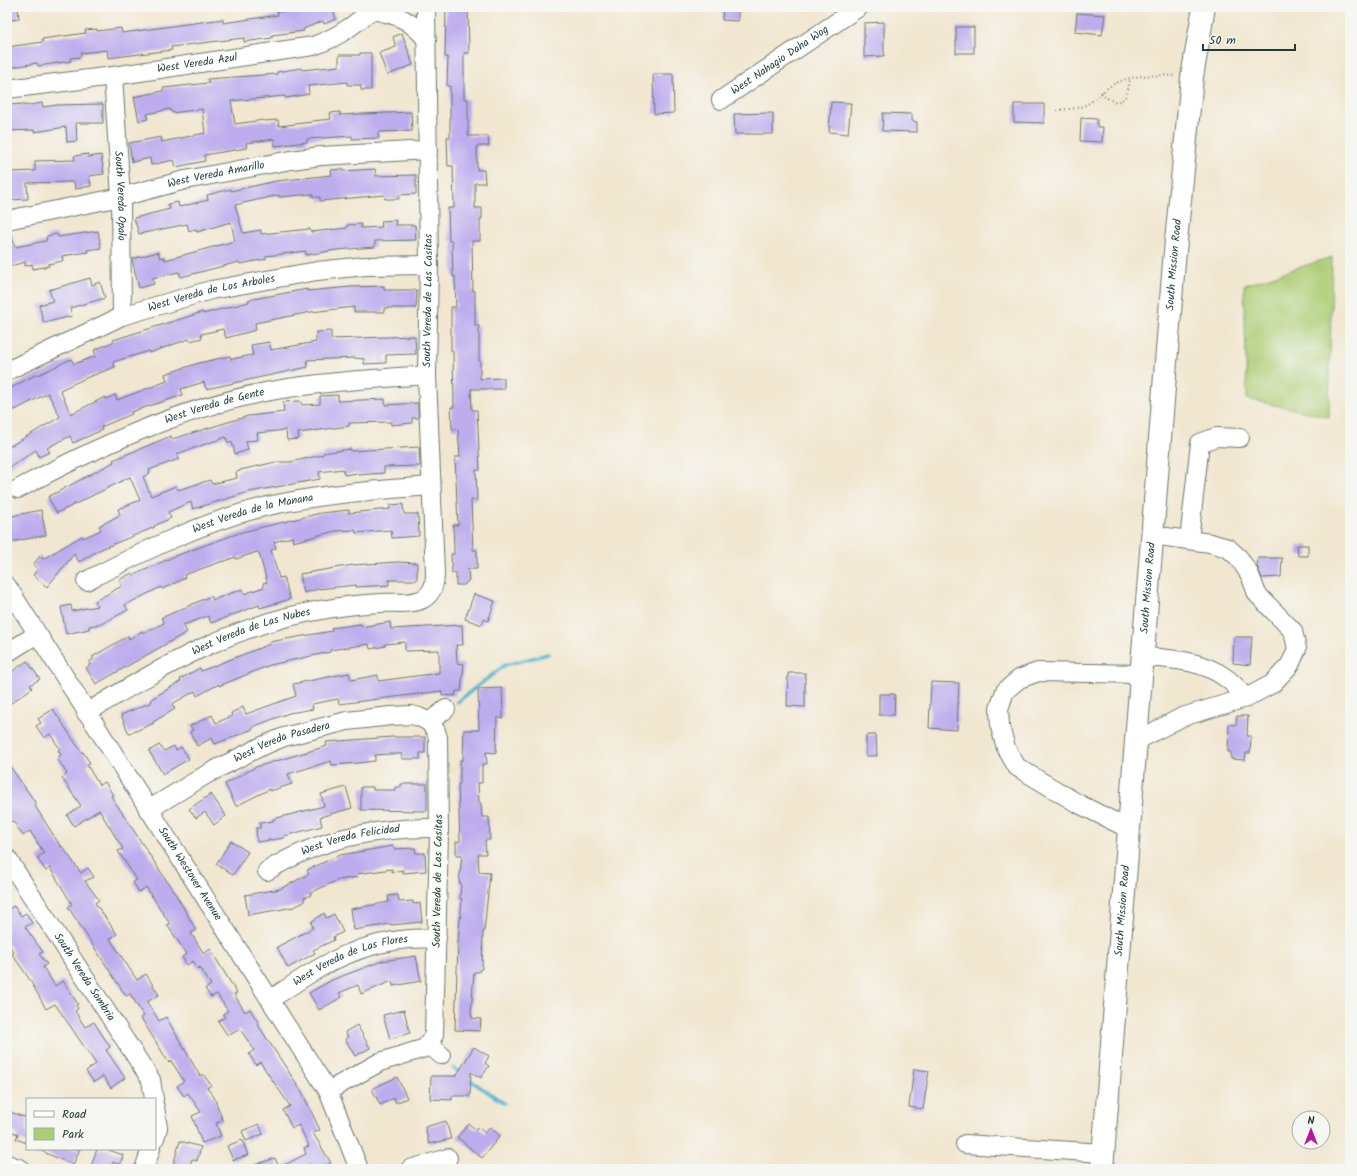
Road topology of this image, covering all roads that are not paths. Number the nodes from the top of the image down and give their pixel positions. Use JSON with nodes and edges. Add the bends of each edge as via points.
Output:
{"nodes":[{"id":1,"x":426,"y":7,"type":"edge"},
{"id":2,"x":859,"y":7,"type":"edge"},
{"id":3,"x":1204,"y":7,"type":"edge"},
{"id":4,"x":374,"y":8,"type":"edge"},
{"id":5,"x":427,"y":40,"type":"junction"},
{"id":6,"x":113,"y":76,"type":"junction"},
{"id":7,"x":7,"y":89,"type":"edge"},
{"id":8,"x":721,"y":100,"type":"dead end"},
{"id":9,"x":428,"y":150,"type":"junction"},
{"id":10,"x":121,"y":197,"type":"junction"},
{"id":11,"x":7,"y":220,"type":"edge"},
{"id":12,"x":429,"y":265,"type":"junction"},
{"id":13,"x":122,"y":316,"type":"junction"},
{"id":14,"x":7,"y":371,"type":"edge"},
{"id":15,"x":427,"y":375,"type":"junction"},
{"id":16,"x":1240,"y":438,"type":"dead end"},
{"id":17,"x":431,"y":486,"type":"junction"},
{"id":18,"x":18,"y":490,"type":"dead end"},
{"id":19,"x":1152,"y":535,"type":"junction"},
{"id":20,"x":1189,"y":540,"type":"junction"},
{"id":21,"x":86,"y":581,"type":"dead end"},
{"id":22,"x":7,"y":586,"type":"edge"},
{"id":23,"x":430,"y":594,"type":"joint"},
{"id":24,"x":36,"y":634,"type":"junction"},
{"id":25,"x":7,"y":653,"type":"edge"},
{"id":26,"x":1142,"y":665,"type":"junction"},
{"id":27,"x":1246,"y":698,"type":"junction"},
{"id":28,"x":446,"y":708,"type":"dead end"},
{"id":29,"x":86,"y":713,"type":"junction"},
{"id":30,"x":429,"y":722,"type":"junction"},
{"id":31,"x":1136,"y":741,"type":"junction"},
{"id":32,"x":148,"y":810,"type":"junction"},
{"id":33,"x":439,"y":828,"type":"junction"},
{"id":34,"x":1129,"y":829,"type":"junction"},
{"id":35,"x":7,"y":858,"type":"edge"},
{"id":36,"x":267,"y":871,"type":"dead end"},
{"id":37,"x":437,"y":938,"type":"junction"},
{"id":38,"x":270,"y":1000,"type":"junction"},
{"id":39,"x":328,"y":1090,"type":"junction"},
{"id":40,"x":154,"y":1098,"type":"edge"},
{"id":41,"x":156,"y":1114,"type":"edge"},
{"id":42,"x":156,"y":1135,"type":"edge"},
{"id":43,"x":965,"y":1144,"type":"dead end"},
{"id":44,"x":151,"y":1150,"type":"edge"},
{"id":45,"x":448,"y":1158,"type":"dead end"},
{"id":46,"x":1103,"y":1161,"type":"edge"},
{"id":47,"x":7,"y":1164,"type":"edge"},
{"id":48,"x":20,"y":1169,"type":"edge"},
{"id":49,"x":144,"y":1169,"type":"edge"},
{"id":50,"x":359,"y":1169,"type":"edge"},
{"id":51,"x":410,"y":1169,"type":"edge"}],
"edges":[{"from":1,"to":5,"type":"street","name":"South Vereda de Las Casitas"},
{"from":2,"to":8,"type":"street","name":"West Nahagio Daha Wog"},
{"from":3,"to":19,"type":"main road","name":"South Mission Road","via":[[1192,77]]},
{"from":4,"to":5,"type":"street","via":[[406,19]]},
{"from":4,"to":6,"type":"street","name":"West Vereda Azul","via":[[351,28],[313,46]]},
{"from":5,"to":9,"type":"street","name":"South Vereda de Las Casitas"},
{"from":6,"to":7,"type":"street","name":"West Vereda Azul"},
{"from":6,"to":10,"type":"street","name":"South Vereda Opalo"},
{"from":9,"to":10,"type":"street","name":"West Vereda Amarillo","via":[[290,160],[185,180]]},
{"from":9,"to":12,"type":"street","name":"South Vereda de Las Casitas"},
{"from":10,"to":11,"type":"street","name":"West Vereda Amarillo"},
{"from":10,"to":13,"type":"street","name":"South Vereda Opalo"},
{"from":12,"to":13,"type":"street","name":"West Vereda de Los Arboles","via":[[365,266],[269,278],[211,290]]},
{"from":12,"to":15,"type":"street","name":"South Vereda de Las Casitas"},
{"from":13,"to":14,"type":"street","name":"West Vereda de Los Arboles"},
{"from":15,"to":17,"type":"street","name":"South Vereda de Las Casitas"},
{"from":15,"to":18,"type":"street","name":"West Vereda de Gente","via":[[339,381],[264,393],[215,406],[142,429]]},
{"from":16,"to":20,"type":"street","via":[[1216,437],[1200,443]]},
{"from":17,"to":21,"type":"street","name":"West Vereda de la Manana","via":[[326,495],[267,506],[153,546]]},
{"from":17,"to":23,"type":"street","name":"South Vereda de Las Casitas","via":[[434,583]]},
{"from":19,"to":20,"type":"street"},
{"from":19,"to":26,"type":"main road","name":"South Mission Road"},
{"from":20,"to":27,"type":"street","via":[[1228,548],[1250,575],[1257,594],[1293,631],[1297,649],[1290,665],[1272,684]]},
{"from":22,"to":24,"type":"street","name":"South Westover Avenue"},
{"from":23,"to":29,"type":"street","name":"West Vereda de Las Nubes","via":[[414,602],[326,609],[245,630],[206,645],[161,668]]},
{"from":24,"to":25,"type":"street"},
{"from":24,"to":29,"type":"street","name":"South Westover Avenue"},
{"from":26,"to":27,"type":"street","via":[[1186,661],[1208,667],[1228,679]]},
{"from":26,"to":31,"type":"main road","name":"South Mission Road"},
{"from":26,"to":34,"type":"street","via":[[1038,672],[1019,679],[1005,691],[999,708],[1006,748],[1017,767],[1077,803]]},
{"from":27,"to":31,"type":"street","via":[[1182,718]]},
{"from":28,"to":30,"type":"street"},
{"from":29,"to":32,"type":"street","name":"South Westover Avenue"},
{"from":30,"to":32,"type":"street","name":"West Vereda Pasadera","via":[[412,715],[391,716],[346,721],[284,737],[209,772]]},
{"from":30,"to":33,"type":"street","name":"South Vereda de Las Casitas","via":[[438,738]]},
{"from":31,"to":34,"type":"main road","name":"South Mission Road"},
{"from":32,"to":38,"type":"street","name":"South Westover Avenue"},
{"from":33,"to":36,"type":"street","name":"West Vereda Felicidad","via":[[379,830],[349,836],[290,856]]},
{"from":33,"to":37,"type":"street","name":"South Vereda de Las Casitas"},
{"from":34,"to":46,"type":"main road","name":"South Mission Road"},
{"from":35,"to":40,"type":"street","name":"South Vereda Sombria","via":[[151,1080]]},
{"from":37,"to":38,"type":"street","name":"West Vereda de Las Flores","via":[[394,940],[339,956]]},
{"from":37,"to":39,"type":"street","name":"South Vereda de Las Casitas","via":[[433,1047],[380,1062]]},
{"from":38,"to":39,"type":"street","name":"South Westover Avenue"},
{"from":39,"to":50,"type":"street","name":"South Westover Avenue"},
{"from":41,"to":42,"type":"street"},
{"from":43,"to":46,"type":"street"},
{"from":44,"to":49,"type":"street"},
{"from":45,"to":51,"type":"street"},
{"from":47,"to":48,"type":"street"}]}
